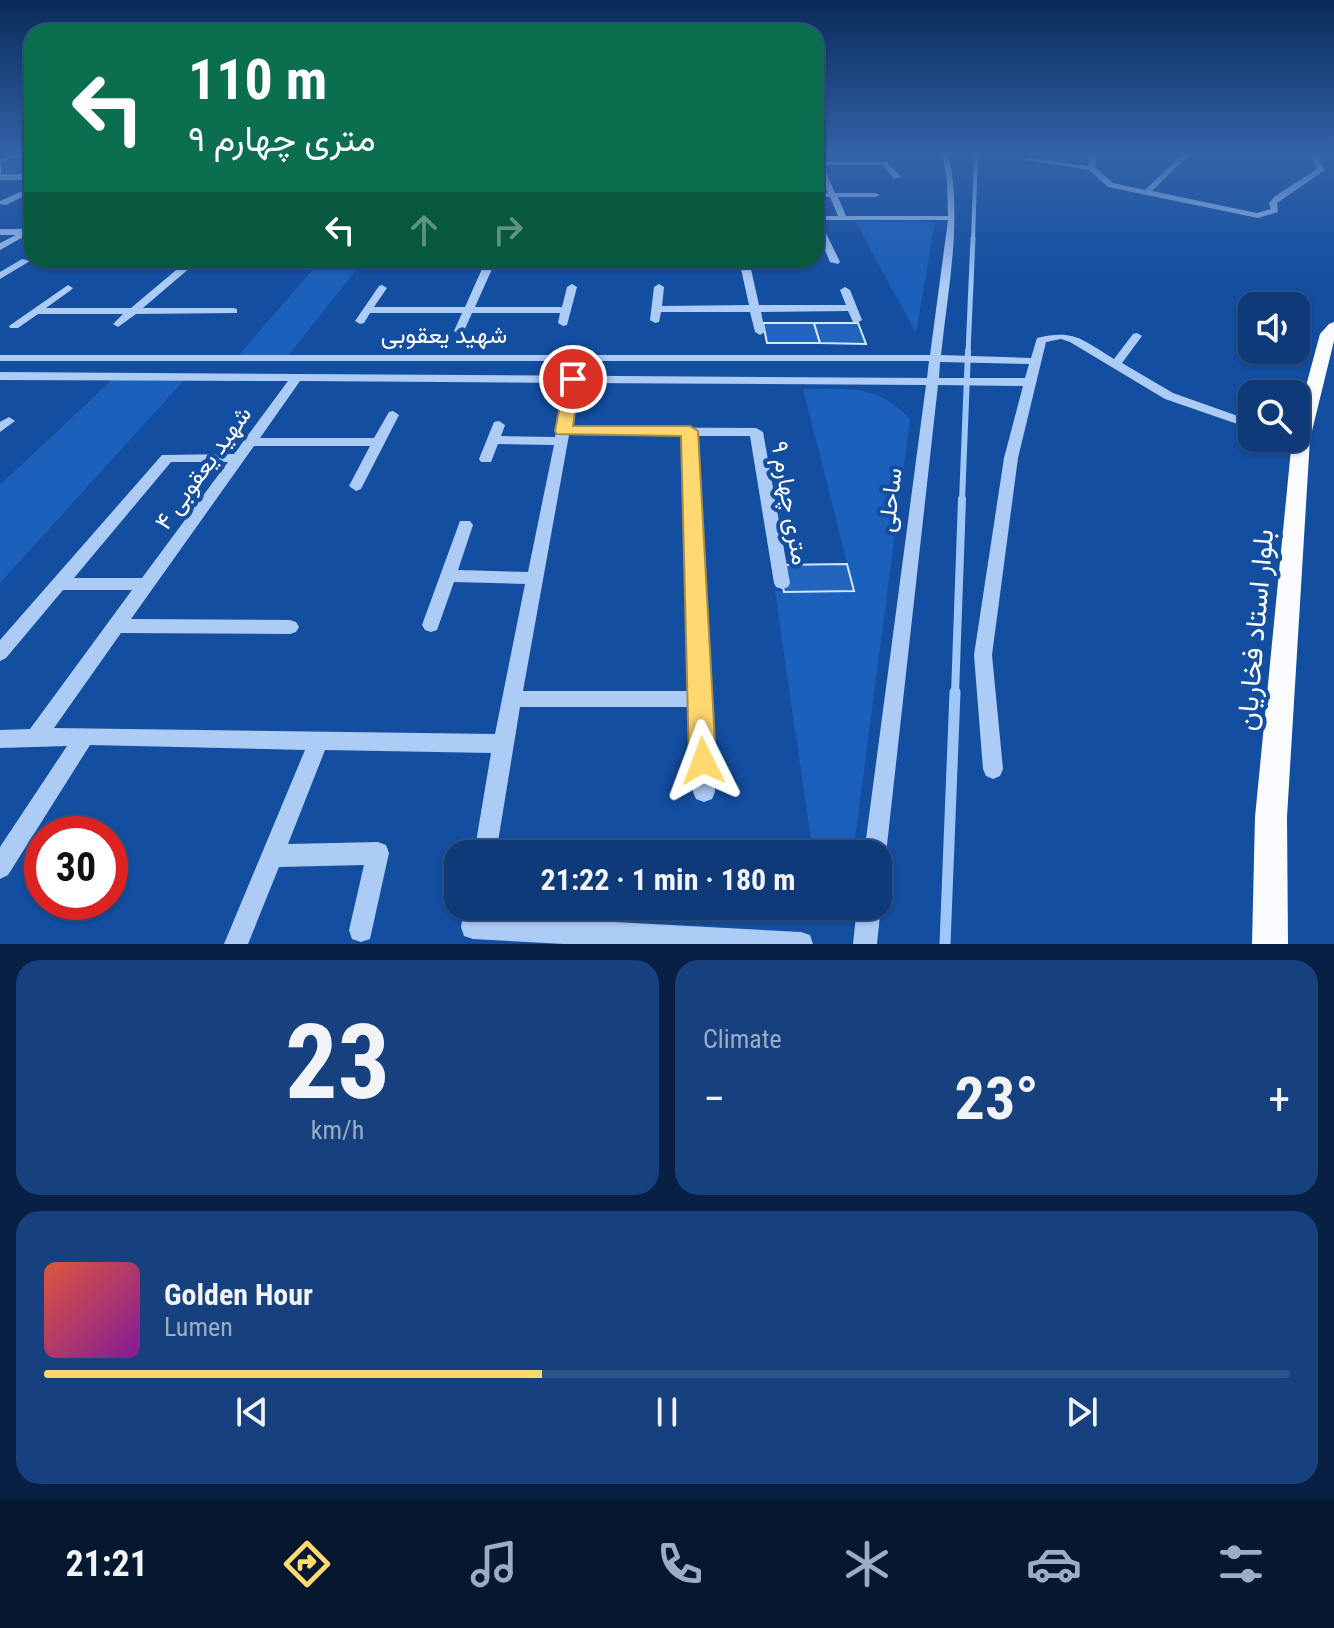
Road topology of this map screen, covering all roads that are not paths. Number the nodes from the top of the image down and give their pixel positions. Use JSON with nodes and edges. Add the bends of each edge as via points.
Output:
{"nodes":[{"id":1,"x":21,"y":196,"type":"edge"},
{"id":2,"x":835,"y":196,"type":"edge"},
{"id":3,"x":951,"y":196,"type":"edge"},
{"id":4,"x":1161,"y":196,"type":"edge"},
{"id":5,"x":1281,"y":196,"type":"edge"},
{"id":6,"x":3,"y":203,"type":"dead end"},
{"id":7,"x":824,"y":218,"type":"edge"},
{"id":8,"x":843,"y":218,"type":"junction"},
{"id":9,"x":952,"y":218,"type":"junction"},
{"id":10,"x":0,"y":232,"type":"edge"},
{"id":11,"x":24,"y":233,"type":"edge"},
{"id":12,"x":24,"y":235,"type":"edge"},
{"id":13,"x":824,"y":244,"type":"edge"},
{"id":14,"x":0,"y":247,"type":"edge"},
{"id":15,"x":24,"y":262,"type":"edge"},
{"id":16,"x":835,"y":262,"type":"dead end"},
{"id":17,"x":184,"y":268,"type":"edge"},
{"id":18,"x":487,"y":268,"type":"edge"},
{"id":19,"x":746,"y":268,"type":"edge"},
{"id":20,"x":2,"y":273,"type":"edge"},
{"id":21,"x":572,"y":287,"type":"dead end"},
{"id":22,"x":659,"y":287,"type":"dead end"},
{"id":23,"x":68,"y":288,"type":"dead end"},
{"id":24,"x":382,"y":288,"type":"dead end"},
{"id":25,"x":845,"y":290,"type":"dead end"},
{"id":26,"x":755,"y":308,"type":"junction"},
{"id":27,"x":853,"y":308,"type":"junction"},
{"id":28,"x":467,"y":309,"type":"junction"},
{"id":29,"x":368,"y":310,"type":"junction"},
{"id":30,"x":567,"y":310,"type":"junction"},
{"id":31,"x":36,"y":311,"type":"junction"},
{"id":32,"x":132,"y":311,"type":"junction"},
{"id":33,"x":233,"y":311,"type":"dead end"},
{"id":34,"x":857,"y":320,"type":"dead end"},
{"id":35,"x":360,"y":321,"type":"dead end"},
{"id":36,"x":563,"y":323,"type":"dead end"},
{"id":37,"x":118,"y":324,"type":"dead end"},
{"id":38,"x":14,"y":326,"type":"dead end"},
{"id":39,"x":1334,"y":327,"type":"edge"},
{"id":40,"x":459,"y":331,"type":"dead end"},
{"id":41,"x":760,"y":332,"type":"dead end"},
{"id":42,"x":1137,"y":336,"type":"dead end"},
{"id":43,"x":0,"y":358,"type":"edge"},
{"id":44,"x":935,"y":358,"type":"junction"},
{"id":45,"x":1033,"y":361,"type":"junction"},
{"id":46,"x":1115,"y":365,"type":"junction"},
{"id":47,"x":0,"y":376,"type":"edge"},
{"id":48,"x":297,"y":377,"type":"junction"},
{"id":49,"x":573,"y":379,"type":"junction"},
{"id":50,"x":932,"y":381,"type":"junction"},
{"id":51,"x":1029,"y":382,"type":"junction"},
{"id":52,"x":1310,"y":397,"type":"edge"},
{"id":53,"x":393,"y":415,"type":"dead end"},
{"id":54,"x":1238,"y":420,"type":"edge"},
{"id":55,"x":499,"y":425,"type":"dead end"},
{"id":56,"x":690,"y":431,"type":"junction"},
{"id":57,"x":562,"y":436,"type":"junction"},
{"id":58,"x":493,"y":440,"type":"junction"},
{"id":59,"x":249,"y":442,"type":"junction"},
{"id":60,"x":378,"y":442,"type":"junction"},
{"id":61,"x":1297,"y":452,"type":"edge"},
{"id":62,"x":238,"y":458,"type":"junction"},
{"id":63,"x":486,"y":459,"type":"dead end"},
{"id":64,"x":356,"y":486,"type":"dead end"},
{"id":65,"x":465,"y":525,"type":"dead end"},
{"id":66,"x":448,"y":576,"type":"junction"},
{"id":67,"x":535,"y":578,"type":"junction"},
{"id":68,"x":782,"y":583,"type":"dead end"},
{"id":69,"x":57,"y":584,"type":"junction"},
{"id":70,"x":145,"y":584,"type":"junction"},
{"id":71,"x":431,"y":625,"type":"dead end"},
{"id":72,"x":117,"y":626,"type":"junction"},
{"id":73,"x":290,"y":627,"type":"dead end"},
{"id":74,"x":0,"y":653,"type":"edge"},
{"id":75,"x":512,"y":699,"type":"junction"},
{"id":76,"x":700,"y":699,"type":"junction"},
{"id":77,"x":85,"y":736,"type":"junction"},
{"id":78,"x":0,"y":739,"type":"edge"},
{"id":79,"x":34,"y":739,"type":"junction"},
{"id":80,"x":319,"y":740,"type":"junction"},
{"id":81,"x":503,"y":744,"type":"junction"},
{"id":82,"x":993,"y":769,"type":"dead end"},
{"id":83,"x":704,"y":792,"type":"dead end"},
{"id":84,"x":487,"y":840,"type":"edge"},
{"id":85,"x":877,"y":840,"type":"edge"},
{"id":86,"x":271,"y":856,"type":"junction"},
{"id":87,"x":0,"y":867,"type":"edge"},
{"id":88,"x":522,"y":920,"type":"edge"},
{"id":89,"x":868,"y":920,"type":"edge"},
{"id":90,"x":361,"y":930,"type":"dead end"},
{"id":91,"x":236,"y":944,"type":"edge"},
{"id":92,"x":801,"y":944,"type":"edge"},
{"id":93,"x":865,"y":944,"type":"edge"},
{"id":94,"x":1270,"y":944,"type":"edge"}],
"edges":[{"from":1,"to":6,"type":"street"},
{"from":2,"to":8,"type":"street"},
{"from":3,"to":9,"type":"street","name":"ساحلی"},
{"from":4,"to":5,"type":"street","via":[[1258,216],[1275,210],[1273,203]]},
{"from":7,"to":8,"type":"street"},
{"from":8,"to":9,"type":"street"},
{"from":9,"to":44,"type":"street","name":"ساحلی"},
{"from":10,"to":11,"type":"street"},
{"from":12,"to":14,"type":"street"},
{"from":13,"to":16,"type":"street"},
{"from":15,"to":20,"type":"street"},
{"from":17,"to":32,"type":"street"},
{"from":18,"to":28,"type":"street"},
{"from":19,"to":26,"type":"street"},
{"from":21,"to":30,"type":"street"},
{"from":22,"to":26,"type":"street","via":[[655,314]]},
{"from":23,"to":31,"type":"street"},
{"from":24,"to":29,"type":"street"},
{"from":25,"to":27,"type":"street"},
{"from":26,"to":27,"type":"street"},
{"from":26,"to":41,"type":"street"},
{"from":27,"to":34,"type":"street"},
{"from":28,"to":29,"type":"street"},
{"from":28,"to":30,"type":"street"},
{"from":28,"to":40,"type":"street"},
{"from":29,"to":35,"type":"street"},
{"from":30,"to":36,"type":"street"},
{"from":31,"to":32,"type":"street"},
{"from":31,"to":38,"type":"street"},
{"from":32,"to":33,"type":"street"},
{"from":32,"to":37,"type":"street"},
{"from":39,"to":52,"type":"main road","name":"بلوار استاد فخاریان"},
{"from":42,"to":46,"type":"street"},
{"from":43,"to":44,"type":"street","name":"شهید یعقوبی"},
{"from":44,"to":45,"type":"street","name":"شهید یعقوبی"},
{"from":44,"to":50,"type":"street","name":"ساحلی"},
{"from":45,"to":46,"type":"street","via":[[1041,340],[1062,336]]},
{"from":45,"to":51,"type":"street"},
{"from":46,"to":54,"type":"street","via":[[1184,403]]},
{"from":47,"to":48,"type":"street","name":"شهید یعقوبی"},
{"from":48,"to":49,"type":"street","name":"شهید یعقوبی"},
{"from":48,"to":59,"type":"street","name":"شهید یعقوبی ۴"},
{"from":49,"to":50,"type":"street","name":"شهید یعقوبی"},
{"from":49,"to":57,"type":"street"},
{"from":50,"to":51,"type":"street","name":"شهید یعقوبی"},
{"from":50,"to":85,"type":"street","name":"ساحلی"},
{"from":51,"to":82,"type":"street","via":[[1011,458],[983,655]]},
{"from":53,"to":60,"type":"street"},
{"from":55,"to":58,"type":"street"},
{"from":56,"to":57,"type":"street","name":"۹ متری چهارم"},
{"from":56,"to":68,"type":"street","name":"۹ متری چهارم","via":[[756,432]]},
{"from":56,"to":76,"type":"street"},
{"from":57,"to":58,"type":"street","name":"۹ متری چهارم"},
{"from":57,"to":67,"type":"street"},
{"from":58,"to":63,"type":"street"},
{"from":59,"to":60,"type":"street"},
{"from":59,"to":62,"type":"street","name":"شهید یعقوبی ۴"},
{"from":60,"to":64,"type":"street"},
{"from":61,"to":94,"type":"main road","name":"بلوار استاد فخاریان","via":[[1271,817]]},
{"from":62,"to":69,"type":"street","via":[[167,458]]},
{"from":62,"to":70,"type":"street","name":"شهید یعقوبی ۴"},
{"from":65,"to":66,"type":"street"},
{"from":66,"to":67,"type":"street"},
{"from":66,"to":71,"type":"street"},
{"from":67,"to":75,"type":"street"},
{"from":69,"to":70,"type":"street"},
{"from":69,"to":74,"type":"street"},
{"from":70,"to":72,"type":"street","name":"شهید یعقوبی ۴"},
{"from":72,"to":73,"type":"street"},
{"from":72,"to":79,"type":"street","name":"شهید یعقوبی ۴"},
{"from":75,"to":76,"type":"street"},
{"from":75,"to":81,"type":"street"},
{"from":76,"to":83,"type":"street"},
{"from":77,"to":79,"type":"street"},
{"from":77,"to":80,"type":"street"},
{"from":77,"to":87,"type":"street"},
{"from":78,"to":79,"type":"street"},
{"from":80,"to":81,"type":"street"},
{"from":80,"to":86,"type":"street"},
{"from":81,"to":84,"type":"street"},
{"from":86,"to":90,"type":"street","via":[[378,853]]},
{"from":86,"to":91,"type":"street"},
{"from":88,"to":92,"type":"street"},
{"from":89,"to":93,"type":"street"}]}
